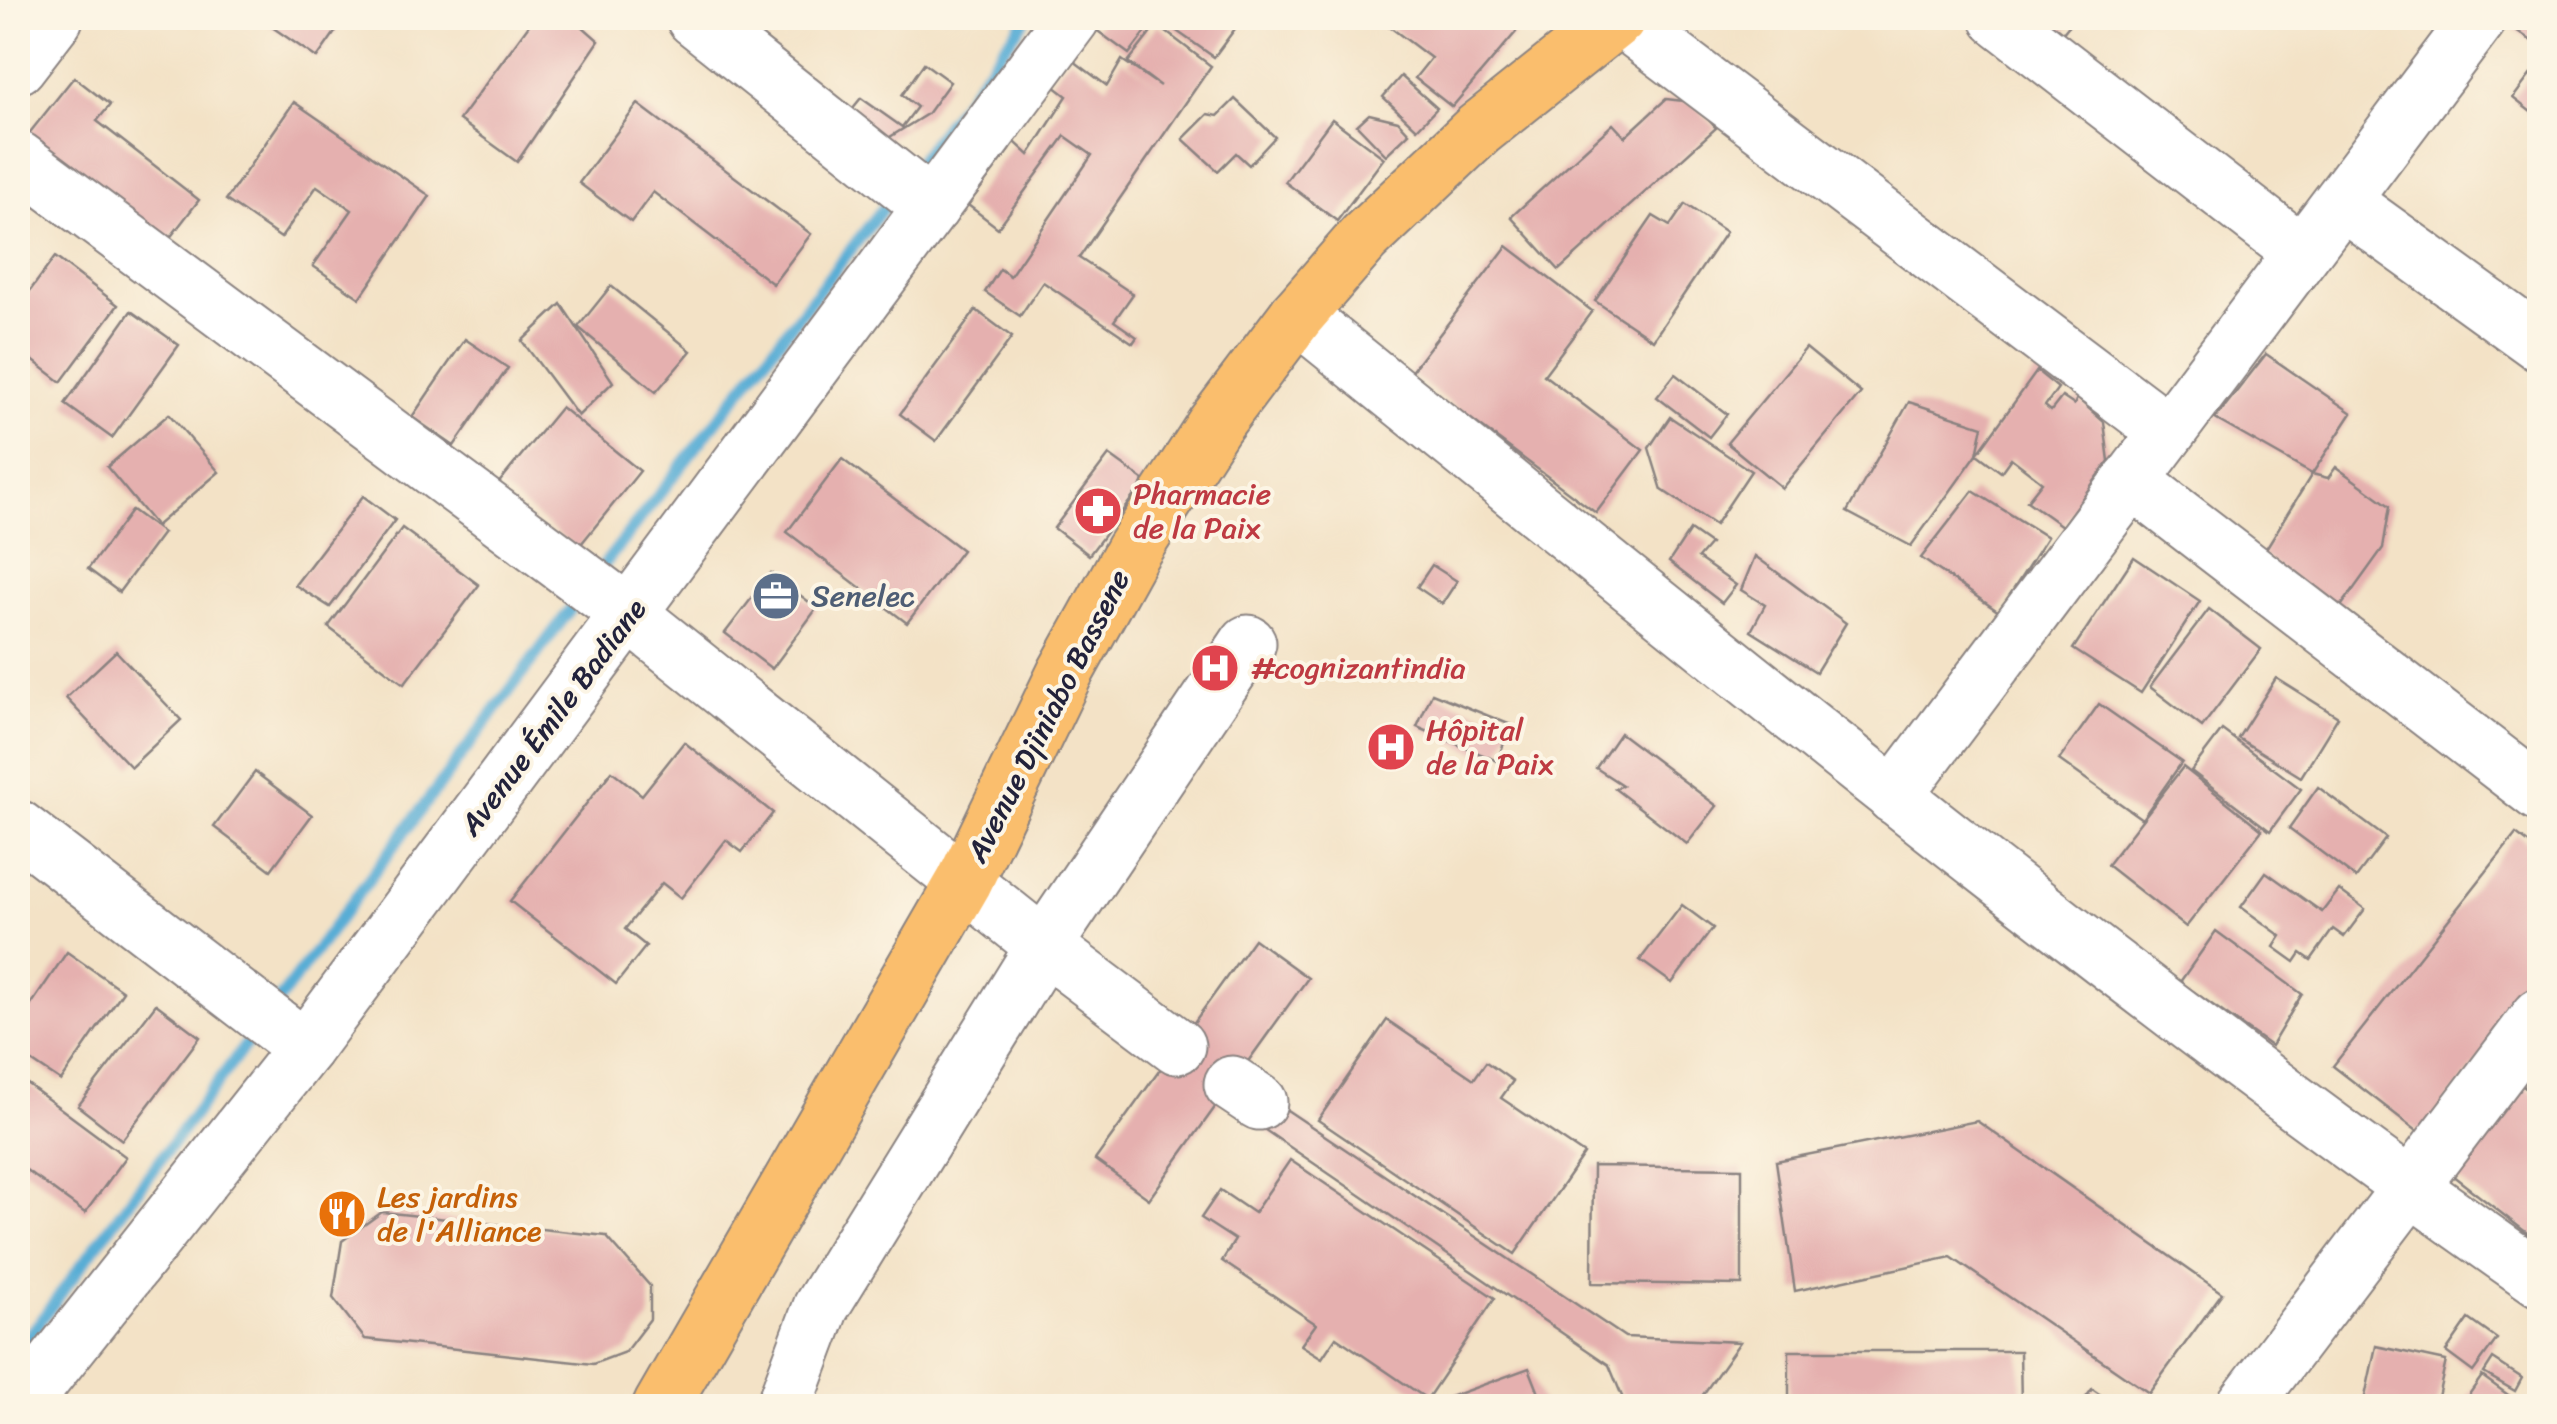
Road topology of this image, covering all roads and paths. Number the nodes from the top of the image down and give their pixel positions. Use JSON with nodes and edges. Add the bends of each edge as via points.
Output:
{"nodes":[{"id":1,"x":55,"y":18,"type":"edge"},
{"id":2,"x":694,"y":18,"type":"edge"},
{"id":3,"x":1072,"y":18,"type":"edge"},
{"id":4,"x":1619,"y":18,"type":"edge"},
{"id":5,"x":1998,"y":18,"type":"edge"},
{"id":6,"x":2479,"y":18,"type":"edge"},
{"id":7,"x":18,"y":66,"type":"edge"},
{"id":8,"x":18,"y":159,"type":"edge"},
{"id":9,"x":2342,"y":202,"type":"junction"},
{"id":10,"x":932,"y":208,"type":"junction"},
{"id":11,"x":2302,"y":254,"type":"junction"},
{"id":12,"x":1297,"y":316,"type":"junction"},
{"id":13,"x":2540,"y":344,"type":"edge"},
{"id":14,"x":2167,"y":431,"type":"junction"},
{"id":15,"x":2131,"y":480,"type":"junction"},
{"id":16,"x":629,"y":614,"type":"junction"},
{"id":17,"x":1248,"y":643,"type":"dead end"},
{"id":18,"x":2535,"y":780,"type":"edge"},
{"id":19,"x":1894,"y":796,"type":"junction"},
{"id":20,"x":18,"y":828,"type":"edge"},
{"id":21,"x":964,"y":882,"type":"junction"},
{"id":22,"x":1044,"y":946,"type":"junction"},
{"id":23,"x":2540,"y":1016,"type":"edge"},
{"id":24,"x":1178,"y":1046,"type":"dead end"},
{"id":25,"x":305,"y":1048,"type":"junction"},
{"id":26,"x":2411,"y":1189,"type":"junction"},
{"id":27,"x":2540,"y":1279,"type":"edge"},
{"id":28,"x":21,"y":1406,"type":"edge"},
{"id":29,"x":661,"y":1406,"type":"edge"},
{"id":30,"x":784,"y":1406,"type":"edge"},
{"id":31,"x":2244,"y":1406,"type":"edge"}],
"edges":[{"from":1,"to":7,"type":"street"},
{"from":2,"to":10,"type":"street"},
{"from":3,"to":10,"type":"street","name":"Avenue Émile Badiane"},
{"from":4,"to":12,"type":"main road","name":"Avenue Djiniabo Bassene","via":[[1423,180]]},
{"from":4,"to":14,"type":"street"},
{"from":5,"to":11,"type":"street"},
{"from":6,"to":9,"type":"street"},
{"from":8,"to":16,"type":"street"},
{"from":9,"to":11,"type":"street"},
{"from":9,"to":13,"type":"street"},
{"from":10,"to":16,"type":"street","name":"Avenue Émile Badiane"},
{"from":11,"to":14,"type":"street"},
{"from":12,"to":19,"type":"street"},
{"from":12,"to":21,"type":"main road","name":"Avenue Djiniabo Bassene","via":[[1214,424],[1132,552]]},
{"from":14,"to":15,"type":"street"},
{"from":15,"to":18,"type":"street"},
{"from":15,"to":19,"type":"street"},
{"from":16,"to":21,"type":"street"},
{"from":16,"to":25,"type":"street","name":"Avenue Émile Badiane"},
{"from":17,"to":22,"type":"street"},
{"from":19,"to":26,"type":"street"},
{"from":20,"to":25,"type":"street"},
{"from":21,"to":22,"type":"street"},
{"from":21,"to":29,"type":"main road","name":"Avenue Djiniabo Bassene"},
{"from":22,"to":24,"type":"street"},
{"from":22,"to":30,"type":"street","via":[[821,1308]]},
{"from":23,"to":26,"type":"street"},
{"from":25,"to":28,"type":"street","name":"Avenue Émile Badiane"},
{"from":26,"to":27,"type":"street"},
{"from":26,"to":31,"type":"street"}]}
